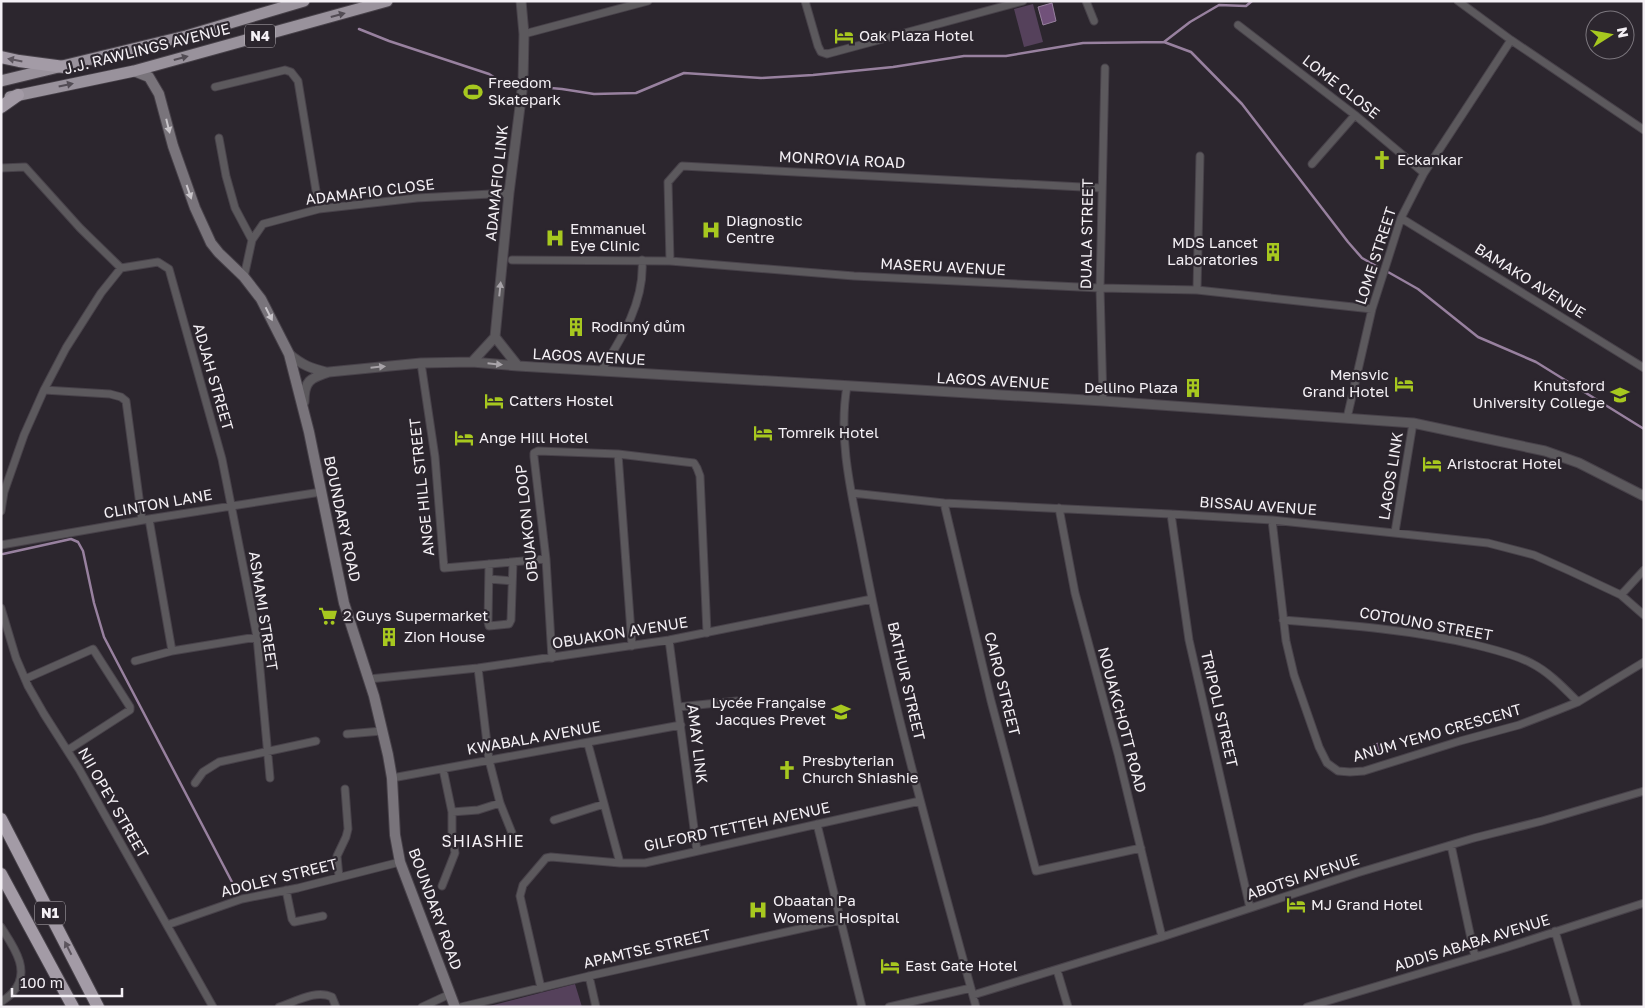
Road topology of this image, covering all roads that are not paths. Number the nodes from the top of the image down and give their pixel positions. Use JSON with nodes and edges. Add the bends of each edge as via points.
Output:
{"nodes":[{"id":1,"x":304,"y":1,"type":"edge"},
{"id":2,"x":387,"y":1,"type":"edge"},
{"id":3,"x":522,"y":1,"type":"edge"},
{"id":4,"x":648,"y":1,"type":"edge"},
{"id":5,"x":805,"y":1,"type":"edge"},
{"id":6,"x":1023,"y":1,"type":"edge"},
{"id":7,"x":1086,"y":1,"type":"edge"},
{"id":8,"x":1461,"y":2,"type":"edge"},
{"id":9,"x":1094,"y":21,"type":"dead end"},
{"id":10,"x":1238,"y":24,"type":"dead end"},
{"id":11,"x":524,"y":34,"type":"junction"},
{"id":12,"x":1511,"y":40,"type":"junction"},
{"id":13,"x":1,"y":57,"type":"edge"},
{"id":14,"x":64,"y":67,"type":"junction"},
{"id":15,"x":1104,"y":68,"type":"dead end"},
{"id":16,"x":134,"y":71,"type":"junction"},
{"id":17,"x":1,"y":81,"type":"edge"},
{"id":18,"x":216,"y":87,"type":"dead end"},
{"id":19,"x":18,"y":96,"type":"junction"},
{"id":20,"x":1,"y":99,"type":"edge"},
{"id":21,"x":1,"y":107,"type":"edge"},
{"id":22,"x":1355,"y":115,"type":"junction"},
{"id":23,"x":1644,"y":130,"type":"edge"},
{"id":24,"x":219,"y":138,"type":"dead end"},
{"id":25,"x":1200,"y":156,"type":"dead end"},
{"id":26,"x":1312,"y":164,"type":"dead end"},
{"id":27,"x":1,"y":168,"type":"edge"},
{"id":28,"x":1424,"y":173,"type":"junction"},
{"id":29,"x":1101,"y":188,"type":"junction"},
{"id":30,"x":509,"y":193,"type":"junction"},
{"id":31,"x":319,"y":209,"type":"junction"},
{"id":32,"x":1401,"y":218,"type":"junction"},
{"id":33,"x":252,"y":240,"type":"junction"},
{"id":34,"x":512,"y":260,"type":"dead end"},
{"id":35,"x":642,"y":260,"type":"junction"},
{"id":36,"x":670,"y":260,"type":"junction"},
{"id":37,"x":121,"y":268,"type":"junction"},
{"id":38,"x":244,"y":277,"type":"junction"},
{"id":39,"x":1100,"y":288,"type":"junction"},
{"id":40,"x":1196,"y":290,"type":"junction"},
{"id":41,"x":1372,"y":309,"type":"junction"},
{"id":42,"x":495,"y":337,"type":"junction"},
{"id":43,"x":289,"y":354,"type":"junction"},
{"id":44,"x":472,"y":362,"type":"junction"},
{"id":45,"x":420,"y":363,"type":"junction"},
{"id":46,"x":518,"y":366,"type":"junction"},
{"id":47,"x":1644,"y":368,"type":"edge"},
{"id":48,"x":601,"y":371,"type":"junction"},
{"id":49,"x":329,"y":372,"type":"junction"},
{"id":50,"x":847,"y":386,"type":"junction"},
{"id":51,"x":44,"y":390,"type":"junction"},
{"id":52,"x":1103,"y":401,"type":"junction"},
{"id":53,"x":304,"y":407,"type":"junction"},
{"id":54,"x":1347,"y":418,"type":"junction"},
{"id":55,"x":1413,"y":423,"type":"junction"},
{"id":56,"x":618,"y":454,"type":"junction"},
{"id":57,"x":321,"y":492,"type":"junction"},
{"id":58,"x":852,"y":493,"type":"junction"},
{"id":59,"x":1644,"y":496,"type":"edge"},
{"id":60,"x":944,"y":503,"type":"junction"},
{"id":61,"x":230,"y":506,"type":"junction"},
{"id":62,"x":1059,"y":508,"type":"junction"},
{"id":63,"x":1,"y":511,"type":"edge"},
{"id":64,"x":1171,"y":514,"type":"junction"},
{"id":65,"x":146,"y":520,"type":"junction"},
{"id":66,"x":1272,"y":520,"type":"junction"},
{"id":67,"x":1395,"y":532,"type":"junction"},
{"id":68,"x":1,"y":545,"type":"edge"},
{"id":69,"x":546,"y":559,"type":"junction"},
{"id":70,"x":513,"y":562,"type":"junction"},
{"id":71,"x":489,"y":564,"type":"junction"},
{"id":72,"x":1644,"y":570,"type":"edge"},
{"id":73,"x":489,"y":579,"type":"junction"},
{"id":74,"x":512,"y":581,"type":"junction"},
{"id":75,"x":1621,"y":595,"type":"junction"},
{"id":76,"x":872,"y":599,"type":"junction"},
{"id":77,"x":1,"y":608,"type":"edge"},
{"id":78,"x":1644,"y":615,"type":"edge"},
{"id":79,"x":1283,"y":620,"type":"junction"},
{"id":80,"x":707,"y":633,"type":"junction"},
{"id":81,"x":257,"y":637,"type":"junction"},
{"id":82,"x":669,"y":640,"type":"junction"},
{"id":83,"x":632,"y":646,"type":"junction"},
{"id":84,"x":172,"y":651,"type":"junction"},
{"id":85,"x":552,"y":658,"type":"junction"},
{"id":86,"x":135,"y":661,"type":"dead end"},
{"id":87,"x":1644,"y":662,"type":"edge"},
{"id":88,"x":478,"y":668,"type":"junction"},
{"id":89,"x":25,"y":679,"type":"junction"},
{"id":90,"x":369,"y":679,"type":"junction"},
{"id":91,"x":738,"y":701,"type":"dead end"},
{"id":92,"x":1578,"y":702,"type":"junction"},
{"id":93,"x":678,"y":707,"type":"junction"},
{"id":94,"x":681,"y":725,"type":"junction"},
{"id":95,"x":382,"y":731,"type":"junction"},
{"id":96,"x":347,"y":734,"type":"dead end"},
{"id":97,"x":316,"y":741,"type":"dead end"},
{"id":98,"x":588,"y":744,"type":"junction"},
{"id":99,"x":68,"y":750,"type":"junction"},
{"id":100,"x":268,"y":751,"type":"junction"},
{"id":101,"x":489,"y":760,"type":"junction"},
{"id":102,"x":443,"y":769,"type":"junction"},
{"id":103,"x":270,"y":778,"type":"dead end"},
{"id":104,"x":392,"y":778,"type":"junction"},
{"id":105,"x":195,"y":784,"type":"dead end"},
{"id":106,"x":345,"y":789,"type":"dead end"},
{"id":107,"x":1644,"y":791,"type":"edge"},
{"id":108,"x":920,"y":801,"type":"junction"},
{"id":109,"x":500,"y":803,"type":"junction"},
{"id":110,"x":604,"y":804,"type":"junction"},
{"id":111,"x":452,"y":812,"type":"junction"},
{"id":112,"x":1,"y":819,"type":"edge"},
{"id":113,"x":554,"y":820,"type":"dead end"},
{"id":114,"x":817,"y":824,"type":"junction"},
{"id":115,"x":512,"y":833,"type":"dead end"},
{"id":116,"x":1451,"y":844,"type":"junction"},
{"id":117,"x":1141,"y":848,"type":"junction"},
{"id":118,"x":697,"y":851,"type":"junction"},
{"id":119,"x":400,"y":862,"type":"junction"},
{"id":120,"x":620,"y":863,"type":"junction"},
{"id":121,"x":1,"y":874,"type":"edge"},
{"id":122,"x":339,"y":877,"type":"junction"},
{"id":123,"x":442,"y":886,"type":"dead end"},
{"id":124,"x":286,"y":890,"type":"junction"},
{"id":125,"x":1644,"y":903,"type":"edge"},
{"id":126,"x":1250,"y":908,"type":"junction"},
{"id":127,"x":323,"y":916,"type":"dead end"},
{"id":128,"x":840,"y":920,"type":"junction"},
{"id":129,"x":167,"y":926,"type":"junction"},
{"id":130,"x":1,"y":927,"type":"edge"},
{"id":131,"x":1555,"y":931,"type":"junction"},
{"id":132,"x":1162,"y":937,"type":"junction"},
{"id":133,"x":1475,"y":957,"type":"junction"},
{"id":134,"x":1057,"y":970,"type":"junction"},
{"id":135,"x":589,"y":976,"type":"junction"},
{"id":136,"x":541,"y":988,"type":"junction"},
{"id":137,"x":972,"y":991,"type":"junction"},
{"id":138,"x":450,"y":994,"type":"junction"},
{"id":139,"x":1,"y":1002,"type":"edge"},
{"id":140,"x":73,"y":1007,"type":"edge"},
{"id":141,"x":98,"y":1007,"type":"edge"},
{"id":142,"x":213,"y":1007,"type":"edge"},
{"id":143,"x":280,"y":1007,"type":"edge"},
{"id":144,"x":336,"y":1007,"type":"edge"},
{"id":145,"x":422,"y":1007,"type":"edge"},
{"id":146,"x":455,"y":1007,"type":"edge"},
{"id":147,"x":461,"y":1007,"type":"edge"},
{"id":148,"x":596,"y":1007,"type":"edge"},
{"id":149,"x":862,"y":1007,"type":"edge"},
{"id":150,"x":889,"y":1007,"type":"edge"},
{"id":151,"x":976,"y":1007,"type":"edge"},
{"id":152,"x":1068,"y":1007,"type":"edge"},
{"id":153,"x":1308,"y":1007,"type":"edge"},
{"id":154,"x":1577,"y":1007,"type":"edge"}],
"edges":[{"from":1,"to":14,"type":"highway","name":"J.J. RAWLINGS AVENUE","number":"N4"},
{"from":16,"to":2,"type":"highway","name":"J.J. RAWLINGS AVENUE","number":"N4","one_way":true},
{"from":3,"to":11,"type":"street","name":"ADAMAFIO LINK"},
{"from":4,"to":11,"type":"street"},
{"from":5,"to":6,"type":"street","via":[[818,46],[826,54]]},
{"from":7,"to":9,"type":"street"},
{"from":8,"to":12,"type":"street"},
{"from":10,"to":22,"type":"street","name":"LOME CLOSE"},
{"from":11,"to":30,"type":"street","name":"ADAMAFIO LINK","via":[[523,83]]},
{"from":12,"to":23,"type":"street"},
{"from":12,"to":28,"type":"street","name":"LOME STREET"},
{"from":14,"to":13,"type":"highway","one_way":true},
{"from":14,"to":17,"type":"highway","name":"J.J. RAWLINGS AVENUE","number":"N4"},
{"from":15,"to":29,"type":"street","name":"DUALA STREET"},
{"from":19,"to":16,"type":"highway","name":"J.J. RAWLINGS AVENUE","number":"N4","one_way":true},
{"from":16,"to":38,"type":"main road","name":"BOUNDARY ROAD","one_way":true,"via":[[149,77],[158,94],[173,146],[207,234],[219,253]]},
{"from":18,"to":31,"type":"street","via":[[285,70],[292,72],[298,81]]},
{"from":19,"to":20,"type":"highway","name":"J.J. RAWLINGS AVENUE","number":"N4"},
{"from":19,"to":21,"type":"highway"},
{"from":22,"to":26,"type":"street"},
{"from":22,"to":28,"type":"street","name":"LOME CLOSE"},
{"from":24,"to":33,"type":"street","via":[[236,208]]},
{"from":25,"to":40,"type":"street"},
{"from":27,"to":37,"type":"street","via":[[25,167]]},
{"from":28,"to":32,"type":"street","name":"LOME STREET"},
{"from":29,"to":36,"type":"street","name":"MONROVIA ROAD","via":[[682,166],[668,182]]},
{"from":29,"to":39,"type":"street","name":"DUALA STREET"},
{"from":30,"to":31,"type":"street","name":"ADAMAFIO CLOSE","via":[[417,198]]},
{"from":42,"to":30,"type":"street","name":"ADAMAFIO LINK","one_way":true},
{"from":31,"to":33,"type":"street","name":"ADAMAFIO CLOSE","via":[[263,224]]},
{"from":32,"to":41,"type":"street","name":"LOME STREET"},
{"from":32,"to":47,"type":"street","name":"BAMAKO AVENUE"},
{"from":33,"to":38,"type":"street"},
{"from":34,"to":35,"type":"street","name":"MASERU AVENUE"},
{"from":35,"to":36,"type":"street","name":"MASERU AVENUE"},
{"from":35,"to":48,"type":"street","via":[[640,293],[632,317]]},
{"from":36,"to":39,"type":"street","name":"MASERU AVENUE","via":[[854,276]]},
{"from":37,"to":51,"type":"street","via":[[66,348]]},
{"from":37,"to":61,"type":"street","name":"ADJAH STREET","via":[[158,262],[169,269],[222,460]]},
{"from":38,"to":43,"type":"main road","name":"BOUNDARY ROAD","one_way":true,"via":[[262,298]]},
{"from":39,"to":40,"type":"street","name":"MASERU AVENUE"},
{"from":39,"to":52,"type":"street","name":"DUALA STREET"},
{"from":40,"to":41,"type":"street","name":"MASERU AVENUE"},
{"from":41,"to":54,"type":"street","name":"LOME STREET"},
{"from":42,"to":44,"type":"street"},
{"from":42,"to":46,"type":"street"},
{"from":43,"to":49,"type":"street","name":"LAGOS AVENUE","via":[[310,368]]},
{"from":43,"to":53,"type":"main road","name":"BOUNDARY ROAD"},
{"from":44,"to":45,"type":"street","name":"LAGOS AVENUE"},
{"from":44,"to":46,"type":"street","name":"LAGOS AVENUE","one_way":true},
{"from":49,"to":45,"type":"street","name":"LAGOS AVENUE","one_way":true},
{"from":45,"to":71,"type":"street","name":"ANGE HILL STREET","via":[[436,457],[444,568]]},
{"from":46,"to":48,"type":"street","name":"LAGOS AVENUE"},
{"from":48,"to":50,"type":"street","name":"LAGOS AVENUE"},
{"from":49,"to":53,"type":"street","name":"LAGOS AVENUE","via":[[307,383]]},
{"from":50,"to":52,"type":"street","name":"LAGOS AVENUE"},
{"from":50,"to":58,"type":"street","name":"BATHUR STREET","via":[[844,405],[846,456]]},
{"from":51,"to":63,"type":"street","via":[[24,435],[4,492]]},
{"from":51,"to":65,"type":"street","via":[[110,394],[126,401]]},
{"from":52,"to":54,"type":"street","name":"LAGOS AVENUE"},
{"from":53,"to":57,"type":"main road","name":"BOUNDARY ROAD"},
{"from":54,"to":55,"type":"street","name":"LAGOS AVENUE"},
{"from":55,"to":59,"type":"street","name":"LAGOS AVENUE","via":[[1545,451]]},
{"from":55,"to":67,"type":"street","name":"LAGOS LINK"},
{"from":56,"to":69,"type":"street","name":"OBUAKON LOOP","via":[[534,453]]},
{"from":56,"to":80,"type":"street","via":[[694,463],[697,468],[700,476]]},
{"from":56,"to":83,"type":"street"},
{"from":57,"to":61,"type":"street","name":"CLINTON LANE"},
{"from":57,"to":90,"type":"main road","name":"BOUNDARY ROAD","via":[[344,604]]},
{"from":58,"to":60,"type":"street","name":"BISSAU AVENUE"},
{"from":58,"to":76,"type":"street","name":"BATHUR STREET"},
{"from":60,"to":62,"type":"street","name":"BISSAU AVENUE"},
{"from":60,"to":117,"type":"street","name":"CAIRO STREET","via":[[1036,871]]},
{"from":61,"to":65,"type":"street","name":"CLINTON LANE"},
{"from":61,"to":81,"type":"street","name":"ASMAMI STREET"},
{"from":62,"to":64,"type":"street","name":"BISSAU AVENUE"},
{"from":62,"to":117,"type":"street","name":"NOUAKCHOTT ROAD","via":[[1075,593]]},
{"from":64,"to":66,"type":"street","name":"BISSAU AVENUE"},
{"from":64,"to":126,"type":"street","name":"TRIPOLI STREET","via":[[1189,640]]},
{"from":65,"to":68,"type":"street","name":"CLINTON LANE"},
{"from":65,"to":84,"type":"street"},
{"from":66,"to":67,"type":"street","name":"BISSAU AVENUE"},
{"from":66,"to":79,"type":"street","name":"ANUM YEMO CRESCENT"},
{"from":67,"to":75,"type":"street","name":"BISSAU AVENUE","via":[[1510,548],[1570,570]]},
{"from":69,"to":70,"type":"street","name":"ANGE HILL STREET"},
{"from":69,"to":85,"type":"street","name":"OBUAKON LOOP"},
{"from":70,"to":71,"type":"street","name":"ANGE HILL STREET"},
{"from":70,"to":74,"type":"street"},
{"from":71,"to":73,"type":"street"},
{"from":72,"to":75,"type":"street"},
{"from":73,"to":74,"type":"street"},
{"from":73,"to":74,"type":"street","via":[[489,626],[509,624]]},
{"from":75,"to":78,"type":"street","name":"BISSAU AVENUE"},
{"from":76,"to":80,"type":"street","name":"OBUAKON AVENUE"},
{"from":76,"to":108,"type":"street","name":"BATHUR STREET"},
{"from":77,"to":89,"type":"street","name":"NII OPEY STREET"},
{"from":79,"to":92,"type":"street","name":"COTOUNO STREET","via":[[1422,635],[1508,653],[1533,663]]},
{"from":79,"to":92,"type":"street","name":"ANUM YEMO CRESCENT","via":[[1294,675],[1318,747],[1327,763],[1338,771],[1364,771],[1519,725]]},
{"from":80,"to":82,"type":"street","name":"OBUAKON AVENUE"},
{"from":81,"to":84,"type":"street"},
{"from":81,"to":100,"type":"street","name":"ASMAMI STREET"},
{"from":82,"to":83,"type":"street","name":"OBUAKON AVENUE"},
{"from":82,"to":93,"type":"street","name":"AMAY LINK"},
{"from":83,"to":85,"type":"street","name":"OBUAKON AVENUE"},
{"from":84,"to":86,"type":"street"},
{"from":85,"to":88,"type":"street","name":"OBUAKON AVENUE"},
{"from":87,"to":92,"type":"street","name":"ANUM YEMO CRESCENT"},
{"from":88,"to":90,"type":"street","name":"OBUAKON AVENUE"},
{"from":88,"to":101,"type":"street"},
{"from":89,"to":99,"type":"street","name":"NII OPEY STREET"},
{"from":89,"to":99,"type":"street","via":[[93,649],[130,707]]},
{"from":90,"to":95,"type":"main road","name":"BOUNDARY ROAD"},
{"from":91,"to":93,"type":"street"},
{"from":93,"to":94,"type":"street","name":"AMAY LINK"},
{"from":94,"to":98,"type":"street","name":"KWABALA AVENUE"},
{"from":94,"to":118,"type":"street","name":"AMAY LINK"},
{"from":95,"to":96,"type":"street"},
{"from":95,"to":104,"type":"main road","name":"BOUNDARY ROAD"},
{"from":97,"to":100,"type":"street"},
{"from":98,"to":101,"type":"street","name":"KWABALA AVENUE"},
{"from":98,"to":110,"type":"street"},
{"from":99,"to":129,"type":"street","name":"NII OPEY STREET"},
{"from":100,"to":103,"type":"street","name":"ASMAMI STREET"},
{"from":100,"to":105,"type":"street","via":[[219,762],[203,772]]},
{"from":101,"to":102,"type":"street","name":"KWABALA AVENUE"},
{"from":101,"to":109,"type":"street"},
{"from":102,"to":104,"type":"street","name":"KWABALA AVENUE"},
{"from":102,"to":111,"type":"street"},
{"from":104,"to":119,"type":"main road","name":"BOUNDARY ROAD"},
{"from":106,"to":122,"type":"street","via":[[348,829],[337,856]]},
{"from":107,"to":116,"type":"street","name":"ABOTSI AVENUE"},
{"from":108,"to":114,"type":"street","name":"GILFORD TETTEH AVENUE"},
{"from":108,"to":137,"type":"street","name":"BATHUR STREET"},
{"from":109,"to":111,"type":"street","via":[[478,810]]},
{"from":109,"to":115,"type":"street"},
{"from":110,"to":113,"type":"street"},
{"from":110,"to":120,"type":"street"},
{"from":111,"to":123,"type":"street","via":[[454,853]]},
{"from":141,"to":112,"type":"highway","number":"N1","one_way":true},
{"from":114,"to":118,"type":"street","name":"GILFORD TETTEH AVENUE"},
{"from":114,"to":128,"type":"street"},
{"from":116,"to":126,"type":"street","name":"ABOTSI AVENUE"},
{"from":116,"to":133,"type":"street"},
{"from":117,"to":132,"type":"street","name":"NOUAKCHOTT ROAD"},
{"from":118,"to":120,"type":"street","name":"GILFORD TETTEH AVENUE","via":[[645,863]]},
{"from":119,"to":122,"type":"street","name":"ADOLEY STREET"},
{"from":119,"to":138,"type":"main road","name":"BOUNDARY ROAD"},
{"from":120,"to":136,"type":"street","name":"GILFORD TETTEH AVENUE","via":[[546,858],[523,885],[520,896]]},
{"from":121,"to":140,"type":"highway","number":"N1"},
{"from":122,"to":124,"type":"street","name":"ADOLEY STREET"},
{"from":124,"to":127,"type":"street","via":[[294,922]]},
{"from":124,"to":129,"type":"street","name":"ADOLEY STREET","via":[[242,899]]},
{"from":125,"to":131,"type":"street","name":"ADDIS ABABA AVENUE"},
{"from":126,"to":132,"type":"street","name":"ABOTSI AVENUE"},
{"from":128,"to":135,"type":"street","name":"APAMTSE STREET"},
{"from":128,"to":149,"type":"street"},
{"from":129,"to":142,"type":"street","name":"NII OPEY STREET"},
{"from":130,"to":139,"type":"street","via":[[19,956],[21,968],[14,991]]},
{"from":131,"to":133,"type":"street","name":"ADDIS ABABA AVENUE"},
{"from":131,"to":154,"type":"street"},
{"from":132,"to":134,"type":"street","name":"ABOTSI AVENUE"},
{"from":133,"to":153,"type":"street","name":"ADDIS ABABA AVENUE"},
{"from":134,"to":137,"type":"street","name":"ABOTSI AVENUE"},
{"from":134,"to":152,"type":"street"},
{"from":135,"to":136,"type":"street","name":"APAMTSE STREET"},
{"from":135,"to":148,"type":"street"},
{"from":136,"to":147,"type":"street","name":"APAMTSE STREET"},
{"from":137,"to":150,"type":"street","name":"ABOTSI AVENUE"},
{"from":137,"to":151,"type":"street","name":"BATHUR STREET"},
{"from":138,"to":145,"type":"street"},
{"from":138,"to":146,"type":"main road","name":"BOUNDARY ROAD"},
{"from":143,"to":144,"type":"street","via":[[326,994],[332,997]]}]}
